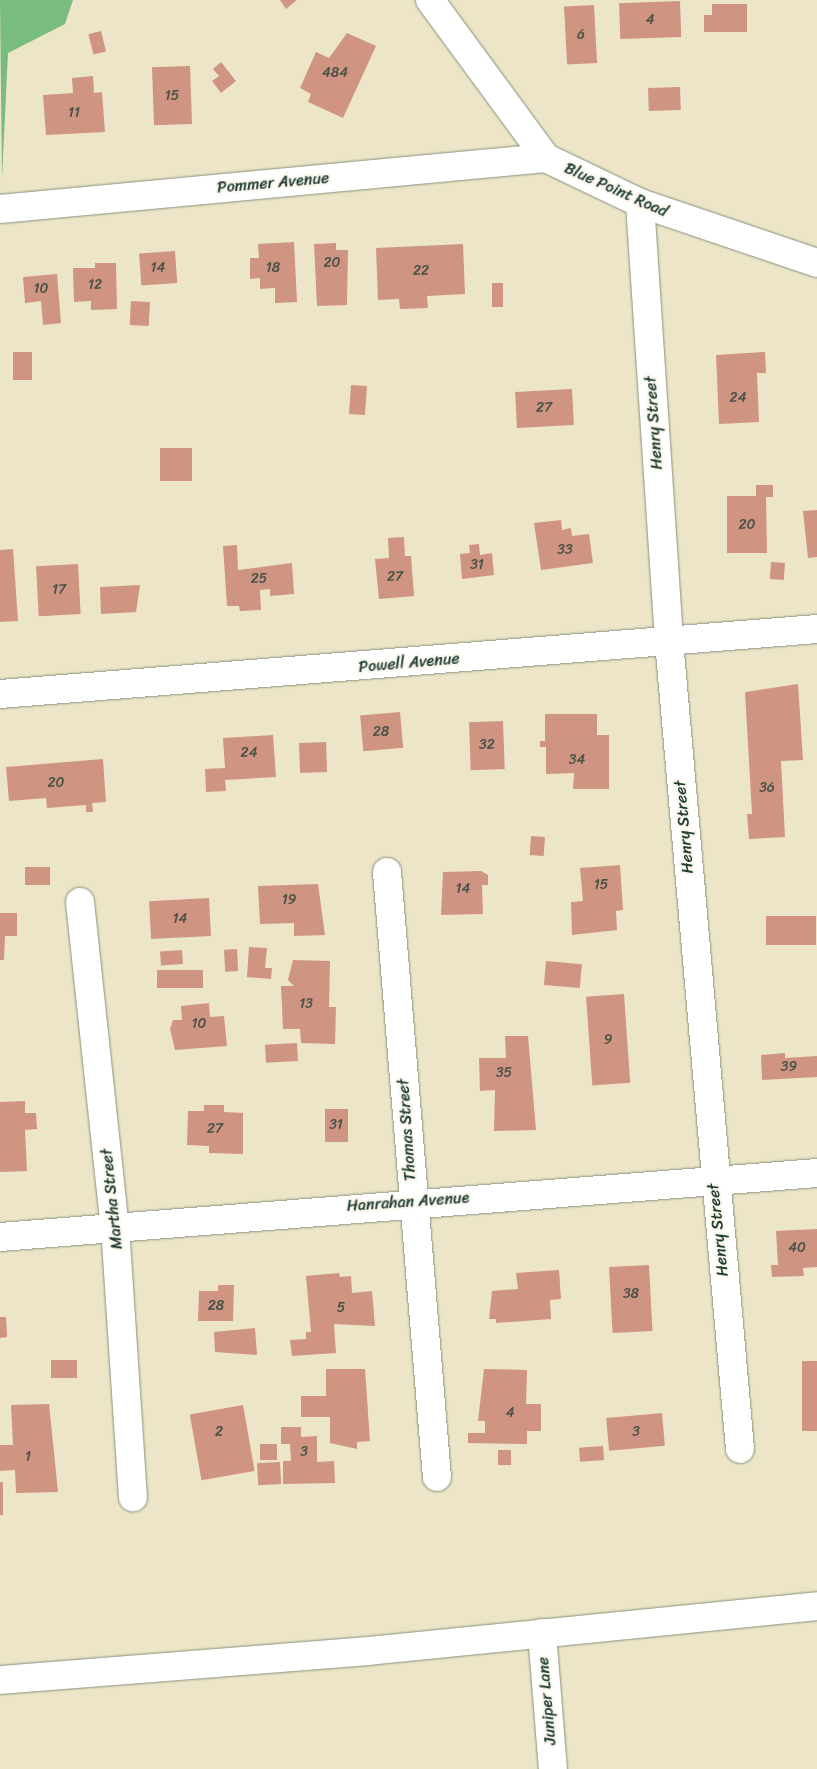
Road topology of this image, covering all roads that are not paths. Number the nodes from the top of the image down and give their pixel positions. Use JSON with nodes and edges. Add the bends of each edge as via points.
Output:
{"nodes":[{"id":1,"x":430,"y":0,"type":"edge"},
{"id":2,"x":546,"y":158,"type":"junction"},
{"id":3,"x":640,"y":203,"type":"junction"},
{"id":4,"x":0,"y":208,"type":"edge"},
{"id":5,"x":817,"y":263,"type":"edge"},
{"id":6,"x":817,"y":629,"type":"edge"},
{"id":7,"x":669,"y":641,"type":"junction"},
{"id":8,"x":0,"y":694,"type":"edge"},
{"id":9,"x":387,"y":872,"type":"dead end"},
{"id":10,"x":80,"y":902,"type":"dead end"},
{"id":11,"x":817,"y":1173,"type":"edge"},
{"id":12,"x":713,"y":1181,"type":"junction"},
{"id":13,"x":412,"y":1201,"type":"junction"},
{"id":14,"x":115,"y":1227,"type":"junction"},
{"id":15,"x":0,"y":1237,"type":"edge"},
{"id":16,"x":740,"y":1449,"type":"dead end"},
{"id":17,"x":437,"y":1477,"type":"dead end"},
{"id":18,"x":134,"y":1497,"type":"dead end"},
{"id":19,"x":817,"y":1606,"type":"edge"},
{"id":20,"x":542,"y":1633,"type":"junction"},
{"id":21,"x":0,"y":1680,"type":"edge"},
{"id":22,"x":553,"y":1769,"type":"edge"}],
"edges":[{"from":1,"to":2,"type":"street","name":"Blue Point Road"},
{"from":2,"to":3,"type":"street","name":"Blue Point Road"},
{"from":2,"to":4,"type":"street","name":"Pommer Avenue"},
{"from":3,"to":5,"type":"street","name":"Blue Point Road"},
{"from":3,"to":7,"type":"street","name":"Henry Street"},
{"from":6,"to":7,"type":"street","name":"Powell Avenue"},
{"from":7,"to":8,"type":"street","name":"Powell Avenue"},
{"from":7,"to":12,"type":"street","name":"Henry Street"},
{"from":9,"to":13,"type":"street","name":"Thomas Street"},
{"from":10,"to":14,"type":"street","name":"Martha Street"},
{"from":11,"to":12,"type":"street","name":"Hanrahan Avenue"},
{"from":12,"to":13,"type":"street","name":"Hanrahan Avenue"},
{"from":12,"to":16,"type":"street","name":"Henry Street"},
{"from":13,"to":14,"type":"street","name":"Hanrahan Avenue"},
{"from":13,"to":17,"type":"street","name":"Thomas Street"},
{"from":14,"to":15,"type":"street","name":"Hanrahan Avenue"},
{"from":14,"to":18,"type":"street","name":"Martha Street"},
{"from":19,"to":20,"type":"street"},
{"from":20,"to":21,"type":"street"},
{"from":20,"to":22,"type":"street","name":"Juniper Lane"}]}
